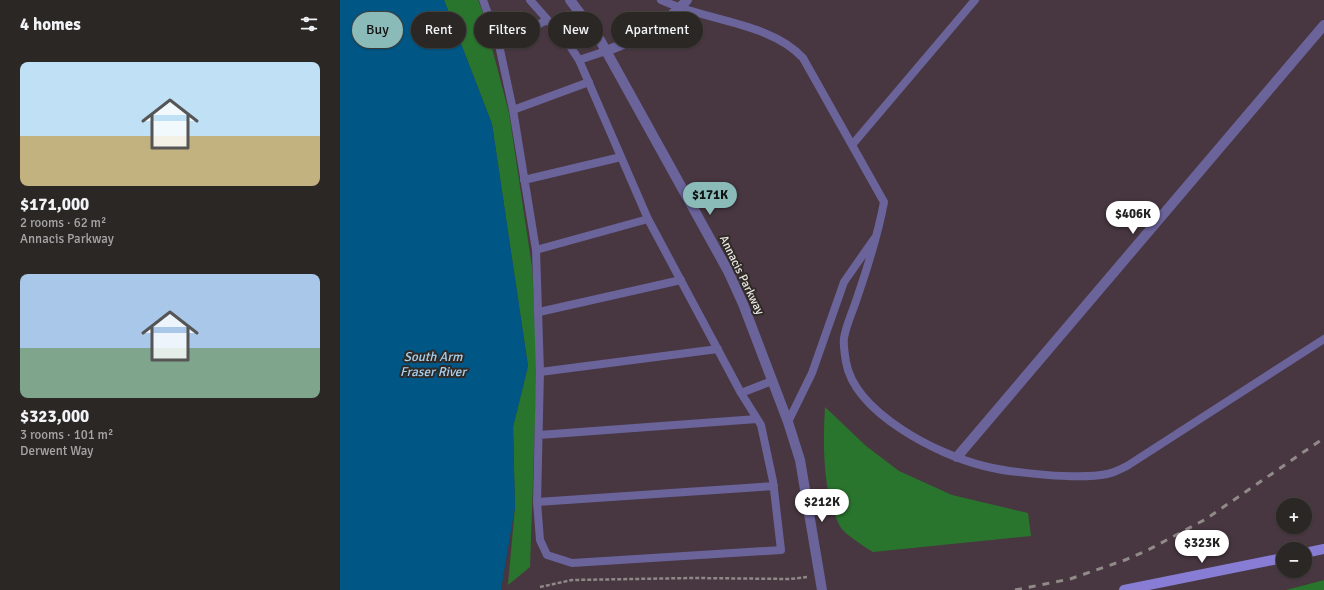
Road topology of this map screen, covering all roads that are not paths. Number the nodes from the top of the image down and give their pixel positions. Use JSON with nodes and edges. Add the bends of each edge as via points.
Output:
{"nodes":[{"id":1,"x":483,"y":0,"type":"edge"},
{"id":2,"x":530,"y":0,"type":"edge"},
{"id":3,"x":570,"y":0,"type":"edge"},
{"id":4,"x":661,"y":0,"type":"edge"},
{"id":5,"x":975,"y":0,"type":"edge"},
{"id":6,"x":683,"y":4,"type":"edge"},
{"id":7,"x":487,"y":12,"type":"edge"},
{"id":8,"x":547,"y":20,"type":"junction"},
{"id":9,"x":540,"y":24,"type":"edge"},
{"id":10,"x":1324,"y":26,"type":"edge"},
{"id":11,"x":500,"y":48,"type":"edge"},
{"id":12,"x":606,"y":51,"type":"junction"},
{"id":13,"x":579,"y":60,"type":"junction"},
{"id":14,"x":588,"y":82,"type":"junction"},
{"id":15,"x":513,"y":110,"type":"junction"},
{"id":16,"x":852,"y":145,"type":"junction"},
{"id":17,"x":621,"y":157,"type":"junction"},
{"id":18,"x":524,"y":180,"type":"junction"},
{"id":19,"x":648,"y":219,"type":"junction"},
{"id":20,"x":879,"y":232,"type":"junction"},
{"id":21,"x":536,"y":250,"type":"junction"},
{"id":22,"x":681,"y":280,"type":"junction"},
{"id":23,"x":539,"y":312,"type":"junction"},
{"id":24,"x":1324,"y":339,"type":"edge"},
{"id":25,"x":718,"y":349,"type":"junction"},
{"id":26,"x":540,"y":372,"type":"junction"},
{"id":27,"x":772,"y":381,"type":"junction"},
{"id":28,"x":741,"y":393,"type":"junction"},
{"id":29,"x":757,"y":419,"type":"junction"},
{"id":30,"x":788,"y":422,"type":"junction"},
{"id":31,"x":539,"y":435,"type":"junction"},
{"id":32,"x":957,"y":457,"type":"junction"},
{"id":33,"x":774,"y":486,"type":"junction"},
{"id":34,"x":537,"y":502,"type":"junction"},
{"id":35,"x":1324,"y":549,"type":"edge"},
{"id":36,"x":1312,"y":552,"type":"edge"},
{"id":37,"x":1276,"y":559,"type":"edge"},
{"id":38,"x":822,"y":590,"type":"edge"},
{"id":39,"x":1124,"y":590,"type":"edge"}],
"edges":[{"from":1,"to":7,"type":"lane"},
{"from":2,"to":8,"type":"lane"},
{"from":3,"to":12,"type":"street","name":"Annacis Parkway"},
{"from":4,"to":6,"type":"lane"},
{"from":5,"to":16,"type":"lane"},
{"from":6,"to":12,"type":"street","via":[[651,30]]},
{"from":6,"to":16,"type":"lane","via":[[787,42],[803,58]]},
{"from":8,"to":9,"type":"lane"},
{"from":8,"to":13,"type":"lane","via":[[568,42]]},
{"from":10,"to":32,"type":"street"},
{"from":11,"to":15,"type":"lane"},
{"from":12,"to":13,"type":"lane"},
{"from":12,"to":27,"type":"street","name":"Annacis Parkway","via":[[728,271]]},
{"from":13,"to":14,"type":"lane"},
{"from":14,"to":15,"type":"lane"},
{"from":14,"to":17,"type":"lane"},
{"from":15,"to":18,"type":"lane"},
{"from":16,"to":20,"type":"lane","via":[[884,202]]},
{"from":17,"to":18,"type":"lane"},
{"from":17,"to":19,"type":"lane"},
{"from":18,"to":21,"type":"lane"},
{"from":19,"to":21,"type":"lane"},
{"from":19,"to":22,"type":"lane"},
{"from":20,"to":30,"type":"lane","via":[[844,282],[812,373]]},
{"from":20,"to":32,"type":"lane","via":[[844,339],[847,364],[856,388],[878,411],[916,437]]},
{"from":21,"to":23,"type":"lane"},
{"from":22,"to":23,"type":"lane"},
{"from":22,"to":25,"type":"lane"},
{"from":23,"to":26,"type":"lane"},
{"from":24,"to":32,"type":"lane","via":[[1127,466],[1108,474],[1086,477],[1048,474],[984,466]]},
{"from":25,"to":26,"type":"lane"},
{"from":25,"to":28,"type":"lane"},
{"from":26,"to":31,"type":"lane"},
{"from":27,"to":28,"type":"lane"},
{"from":27,"to":30,"type":"street","name":"Annacis Parkway"},
{"from":28,"to":29,"type":"lane"},
{"from":29,"to":31,"type":"lane"},
{"from":29,"to":33,"type":"lane","via":[[761,425]]},
{"from":30,"to":38,"type":"street","name":"Annacis Parkway","via":[[800,460]]},
{"from":31,"to":34,"type":"lane"},
{"from":33,"to":34,"type":"lane"},
{"from":33,"to":34,"type":"lane","via":[[781,550],[572,563],[547,555],[540,540]]},
{"from":35,"to":36,"type":"main road"},
{"from":37,"to":39,"type":"main road"}]}
